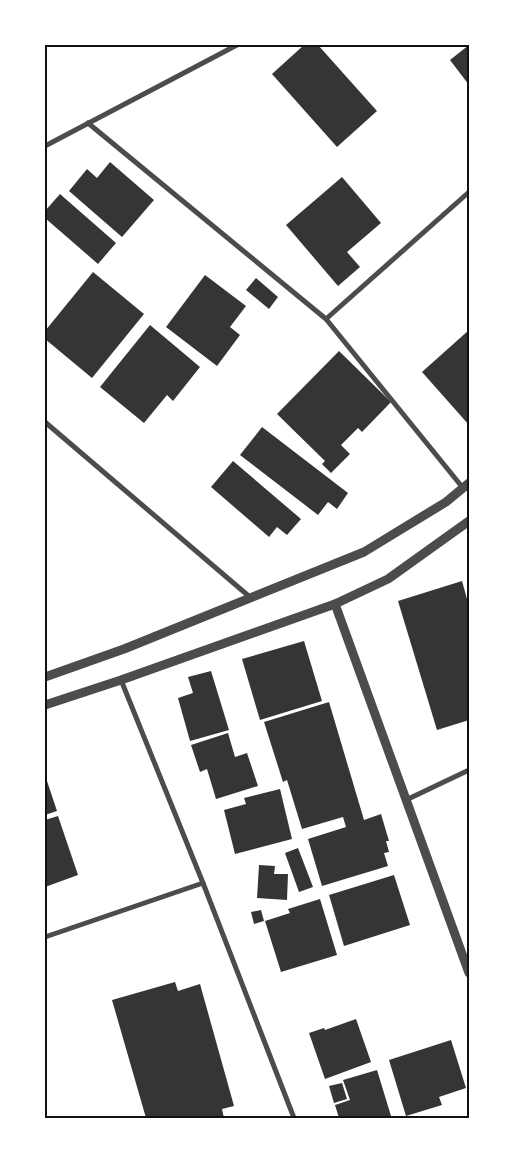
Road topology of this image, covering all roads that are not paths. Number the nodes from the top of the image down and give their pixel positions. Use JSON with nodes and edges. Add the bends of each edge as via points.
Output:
{"nodes":[{"id":1,"x":237,"y":45,"type":"edge"},
{"id":2,"x":88,"y":123,"type":"junction"},
{"id":3,"x":45,"y":146,"type":"edge"},
{"id":4,"x":469,"y":192,"type":"edge"},
{"id":5,"x":326,"y":319,"type":"junction"},
{"id":6,"x":45,"y":422,"type":"edge"},
{"id":7,"x":466,"y":485,"type":"edge"},
{"id":8,"x":469,"y":521,"type":"edge"},
{"id":9,"x":251,"y":598,"type":"junction"},
{"id":10,"x":335,"y":604,"type":"junction"},
{"id":11,"x":45,"y":678,"type":"edge"},
{"id":12,"x":121,"y":680,"type":"junction"},
{"id":13,"x":45,"y":705,"type":"edge"},
{"id":14,"x":469,"y":770,"type":"edge"},
{"id":15,"x":406,"y":800,"type":"junction"},
{"id":16,"x":203,"y":883,"type":"junction"},
{"id":17,"x":45,"y":937,"type":"edge"},
{"id":18,"x":469,"y":973,"type":"edge"},
{"id":19,"x":294,"y":1118,"type":"edge"}],
"edges":[{"from":1,"to":2,"type":"street"},
{"from":2,"to":3,"type":"street"},
{"from":2,"to":5,"type":"street"},
{"from":4,"to":5,"type":"street"},
{"from":5,"to":7,"type":"street"},
{"from":6,"to":9,"type":"street"},
{"from":7,"to":9,"type":"street","via":[[446,502],[364,552]]},
{"from":8,"to":10,"type":"street","via":[[388,579]]},
{"from":9,"to":11,"type":"street"},
{"from":10,"to":12,"type":"street"},
{"from":10,"to":15,"type":"street"},
{"from":12,"to":13,"type":"street"},
{"from":12,"to":16,"type":"street"},
{"from":14,"to":15,"type":"street"},
{"from":15,"to":18,"type":"street"},
{"from":16,"to":17,"type":"street"},
{"from":16,"to":19,"type":"street"}]}
